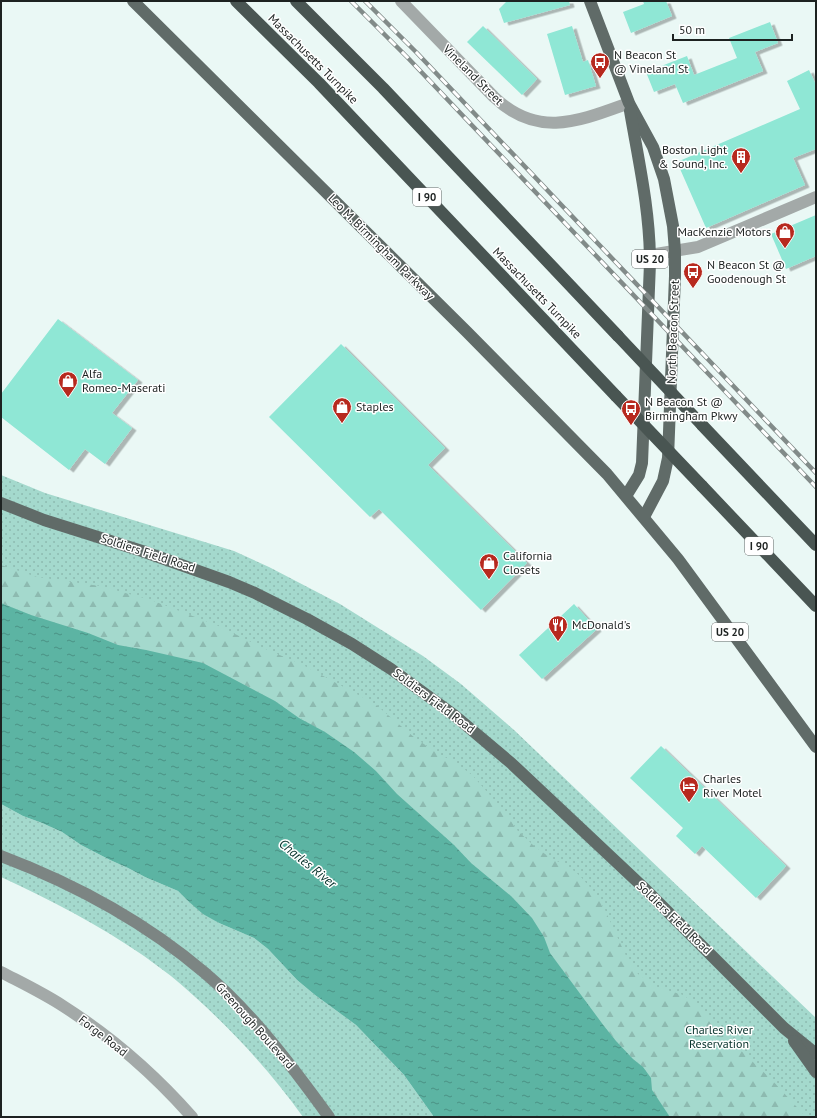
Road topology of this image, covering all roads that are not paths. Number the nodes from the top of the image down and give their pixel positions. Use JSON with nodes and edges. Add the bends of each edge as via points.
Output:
{"nodes":[{"id":1,"x":133,"y":1,"type":"edge"},
{"id":2,"x":236,"y":1,"type":"edge"},
{"id":3,"x":296,"y":1,"type":"edge"},
{"id":4,"x":401,"y":1,"type":"edge"},
{"id":5,"x":590,"y":1,"type":"edge"},
{"id":6,"x":629,"y":103,"type":"junction"},
{"id":7,"x":816,"y":197,"type":"edge"},
{"id":8,"x":675,"y":251,"type":"junction"},
{"id":9,"x":650,"y":255,"type":"junction"},
{"id":10,"x":626,"y":496,"type":"junction"},
{"id":11,"x":1,"y":503,"type":"edge"},
{"id":12,"x":644,"y":517,"type":"junction"},
{"id":13,"x":816,"y":545,"type":"edge"},
{"id":14,"x":816,"y":606,"type":"edge"},
{"id":15,"x":816,"y":747,"type":"edge"},
{"id":16,"x":1,"y":856,"type":"edge"},
{"id":17,"x":1,"y":972,"type":"edge"},
{"id":18,"x":784,"y":1028,"type":"junction"},
{"id":19,"x":816,"y":1054,"type":"edge"},
{"id":20,"x":816,"y":1072,"type":"edge"},
{"id":21,"x":192,"y":1117,"type":"edge"},
{"id":22,"x":329,"y":1117,"type":"edge"}],
"edges":[{"from":1,"to":10,"type":"main road","name":"Leo M. Birmingham Parkway","via":[[478,342]]},
{"from":2,"to":14,"type":"highway","name":"Massachusetts Turnpike","number":"I 90","bridge":true,"via":[[319,83]]},
{"from":3,"to":13,"type":"highway","bridge":true,"via":[[388,93]]},
{"from":4,"to":6,"type":"street","name":"Vineland Street","via":[[494,97],[518,115],[540,121],[563,123],[585,119]]},
{"from":5,"to":6,"type":"main road","name":"North Beacon Street","number":"US 20"},
{"from":6,"to":8,"type":"main road","name":"North Beacon Street","number":"US 20","via":[[653,147],[664,179],[671,208]]},
{"from":6,"to":9,"type":"main road","name":"North Beacon Street","number":"US 20","via":[[646,198]]},
{"from":7,"to":8,"type":"street","via":[[698,247]]},
{"from":8,"to":9,"type":"street"},
{"from":8,"to":12,"type":"main road","name":"North Beacon Street","number":"US 20","via":[[667,463],[663,481]]},
{"from":9,"to":10,"type":"main road","name":"North Beacon Street","number":"US 20","via":[[642,463],[637,479]]},
{"from":10,"to":12,"type":"main road","number":"US 20"},
{"from":11,"to":18,"type":"main road","name":"Soldiers Field Road","via":[[236,585],[274,602],[391,668],[454,715],[511,763],[643,887]]},
{"from":12,"to":15,"type":"main road","number":"US 20"},
{"from":16,"to":22,"type":"street","name":"Greenough Boulevard","via":[[48,875],[112,907],[174,948],[242,1008],[288,1061]]},
{"from":17,"to":21,"type":"street","name":"Forge Road","via":[[63,1006],[102,1034],[146,1070]]},
{"from":18,"to":19,"type":"main road","name":"Soldiers Field Road"},
{"from":18,"to":20,"type":"main road","name":"Soldiers Field Road"}]}
